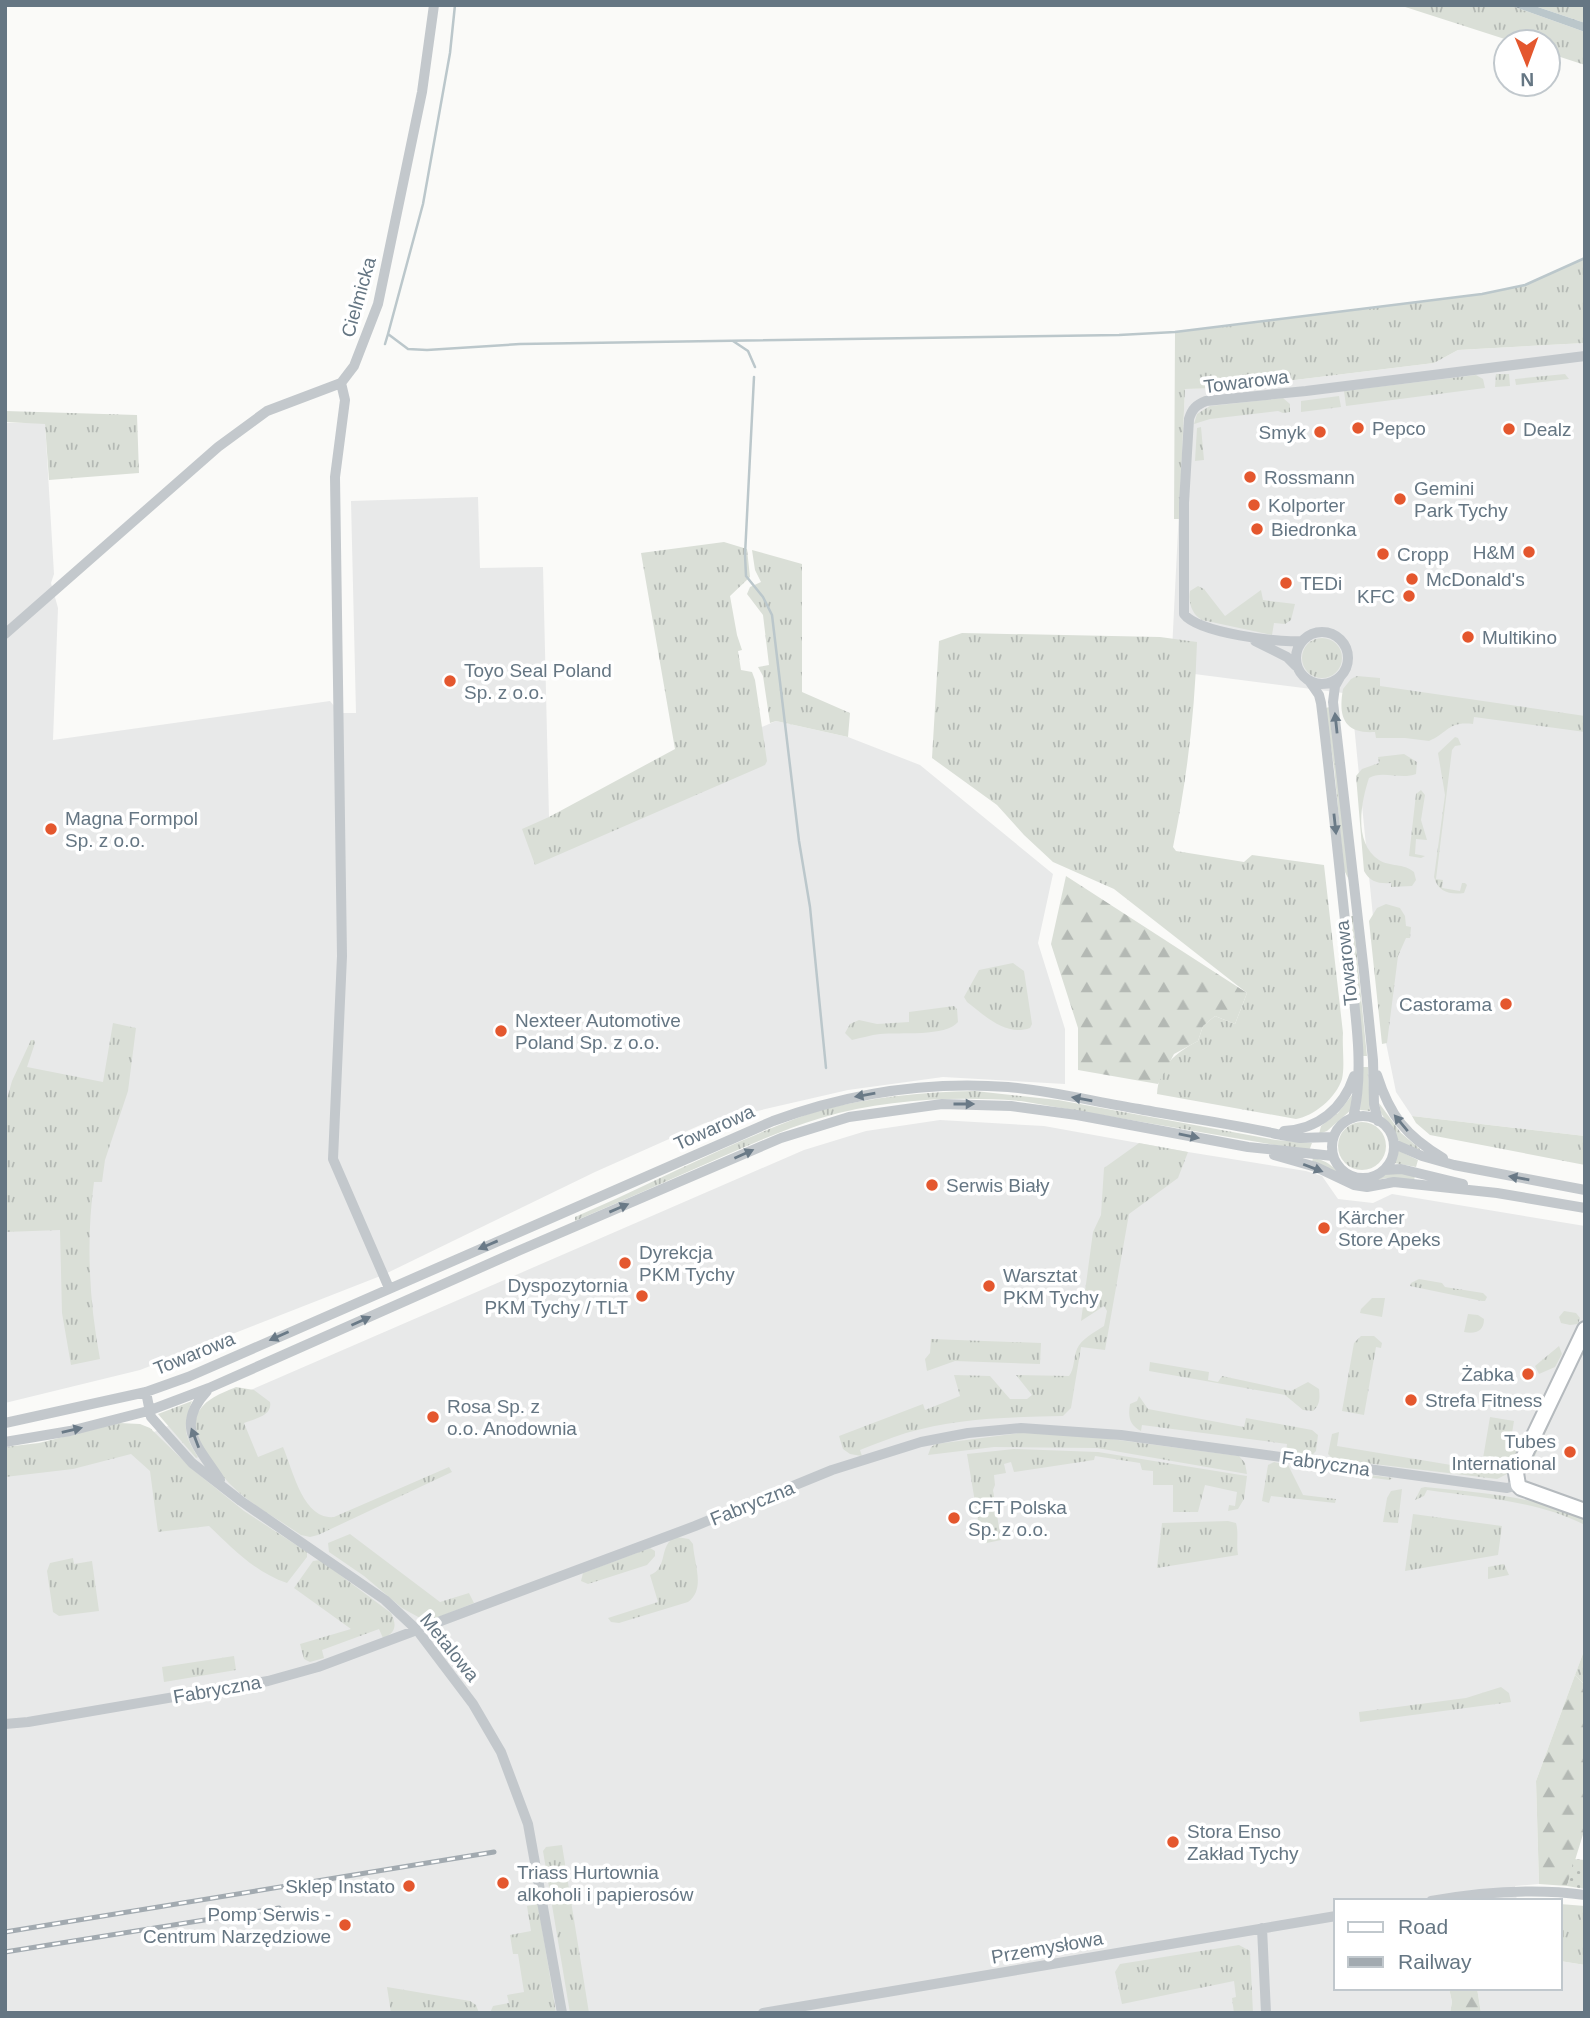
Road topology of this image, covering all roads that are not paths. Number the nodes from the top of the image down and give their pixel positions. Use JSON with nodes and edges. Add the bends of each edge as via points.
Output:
{"nodes":[{"id":1,"x":434,"y":5,"type":"edge"},
{"id":2,"x":1581,"y":358,"type":"edge"},
{"id":3,"x":341,"y":383,"type":"junction"},
{"id":4,"x":5,"y":634,"type":"edge"},
{"id":5,"x":1242,"y":635,"type":"junction"},
{"id":6,"x":1302,"y":641,"type":"junction"},
{"id":7,"x":1296,"y":666,"type":"junction"},
{"id":8,"x":1339,"y":677,"type":"junction"},
{"id":9,"x":1310,"y":682,"type":"junction"},
{"id":10,"x":1373,"y":1060,"type":"junction"},
{"id":11,"x":1359,"y":1061,"type":"junction"},
{"id":12,"x":1353,"y":1118,"type":"junction"},
{"id":13,"x":1378,"y":1121,"type":"junction"},
{"id":14,"x":1264,"y":1131,"type":"junction"},
{"id":15,"x":1333,"y":1137,"type":"junction"},
{"id":16,"x":1394,"y":1144,"type":"junction"},
{"id":17,"x":1248,"y":1147,"type":"junction"},
{"id":18,"x":1333,"y":1156,"type":"junction"},
{"id":19,"x":1454,"y":1166,"type":"junction"},
{"id":20,"x":1384,"y":1170,"type":"junction"},
{"id":21,"x":1585,"y":1190,"type":"edge"},
{"id":22,"x":1497,"y":1193,"type":"junction"},
{"id":23,"x":1585,"y":1208,"type":"edge"},
{"id":24,"x":550,"y":1218,"type":"junction"},
{"id":25,"x":557,"y":1234,"type":"junction"},
{"id":26,"x":389,"y":1288,"type":"junction"},
{"id":27,"x":1585,"y":1329,"type":"edge"},
{"id":28,"x":209,"y":1388,"type":"junction"},
{"id":29,"x":146,"y":1391,"type":"junction"},
{"id":30,"x":148,"y":1411,"type":"junction"},
{"id":31,"x":5,"y":1423,"type":"edge"},
{"id":32,"x":5,"y":1442,"type":"edge"},
{"id":33,"x":223,"y":1485,"type":"junction"},
{"id":34,"x":1518,"y":1485,"type":"junction"},
{"id":35,"x":1585,"y":1511,"type":"edge"},
{"id":36,"x":417,"y":1630,"type":"junction"},
{"id":37,"x":5,"y":1724,"type":"edge"},
{"id":38,"x":1585,"y":1895,"type":"edge"},
{"id":39,"x":1448,"y":1899,"type":"edge"},
{"id":40,"x":1334,"y":1916,"type":"edge"},
{"id":41,"x":1262,"y":1928,"type":"junction"},
{"id":42,"x":562,"y":2013,"type":"edge"},
{"id":43,"x":763,"y":2013,"type":"edge"},
{"id":44,"x":1266,"y":2013,"type":"edge"}],
"edges":[{"from":1,"to":3,"type":"street","name":"Cielmicka","via":[[422,92],[378,304],[354,366]]},
{"from":2,"to":5,"type":"street","name":"Towarowa","via":[[1198,404],[1189,419],[1183,608],[1197,625]]},
{"from":3,"to":4,"type":"street","via":[[267,411]]},
{"from":3,"to":26,"type":"street","via":[[345,400],[335,477],[342,956],[333,1159]]},
{"from":5,"to":6,"type":"street","name":"Towarowa"},
{"from":5,"to":7,"type":"street","name":"Towarowa"},
{"from":6,"to":7,"type":"street","via":[[1296,651]]},
{"from":6,"to":8,"type":"street","via":[[1318,632],[1339,638],[1348,655]]},
{"from":7,"to":9,"type":"street"},
{"from":8,"to":9,"type":"street","via":[[1322,684]]},
{"from":10,"to":8,"type":"street","name":"Towarowa","one_way":true,"via":[[1333,702]]},
{"from":9,"to":11,"type":"street","name":"Towarowa","one_way":true,"via":[[1321,701]]},
{"from":10,"to":13,"type":"street","name":"Towarowa"},
{"from":19,"to":10,"type":"street","one_way":true,"via":[[1399,1124],[1385,1100]]},
{"from":11,"to":12,"type":"street","name":"Towarowa"},
{"from":11,"to":14,"type":"street","via":[[1348,1093],[1331,1113],[1308,1128]]},
{"from":12,"to":13,"type":"street"},
{"from":12,"to":15,"type":"street"},
{"from":13,"to":16,"type":"street","via":[[1386,1126]]},
{"from":14,"to":15,"type":"street","name":"Towarowa","via":[[1300,1138]]},
{"from":14,"to":24,"type":"street","name":"Towarowa","one_way":true,"via":[[1030,1090],[916,1087],[849,1098],[782,1117]]},
{"from":15,"to":18,"type":"street"},
{"from":16,"to":19,"type":"street"},
{"from":16,"to":20,"type":"street"},
{"from":17,"to":18,"type":"street","name":"Towarowa"},
{"from":17,"to":22,"type":"street","one_way":true,"via":[[1315,1167],[1354,1185],[1394,1182]]},
{"from":25,"to":17,"type":"street","name":"Towarowa","one_way":true,"via":[[798,1131],[908,1107],[1033,1108]]},
{"from":18,"to":20,"type":"street","via":[[1350,1176],[1368,1178]]},
{"from":21,"to":19,"type":"street","one_way":true},
{"from":20,"to":22,"type":"street","via":[[1401,1169]]},
{"from":22,"to":23,"type":"street"},
{"from":24,"to":25,"type":"street"},
{"from":24,"to":26,"type":"street","name":"Towarowa","one_way":true},
{"from":28,"to":25,"type":"street","name":"Towarowa","one_way":true},
{"from":26,"to":29,"type":"street","name":"Towarowa","one_way":true,"via":[[188,1377]]},
{"from":27,"to":34,"type":"main road","via":[[1516,1473]]},
{"from":28,"to":30,"type":"street","name":"Towarowa"},
{"from":33,"to":28,"type":"street","one_way":true,"via":[[190,1432],[193,1411]]},
{"from":29,"to":30,"type":"street","name":"Towarowa"},
{"from":29,"to":31,"type":"street","name":"Towarowa"},
{"from":32,"to":30,"type":"street","name":"Towarowa","one_way":true},
{"from":30,"to":33,"type":"street","name":"Metalowa","via":[[192,1463]]},
{"from":33,"to":36,"type":"street","name":"Metalowa","via":[[385,1600]]},
{"from":34,"to":35,"type":"main road","name":"Fabryczna"},
{"from":34,"to":36,"type":"street","name":"Fabryczna","via":[[1507,1488],[1063,1429],[968,1433],[920,1442],[832,1470]]},
{"from":36,"to":37,"type":"street","name":"Fabryczna","via":[[268,1681]]},
{"from":36,"to":42,"type":"street","name":"Metalowa","via":[[473,1704],[513,1779],[528,1824]]},
{"from":38,"to":39,"type":"street","via":[[1516,1891]]},
{"from":40,"to":41,"type":"street","name":"Przemysłowa"},
{"from":41,"to":43,"type":"street","name":"Przemysłowa"},
{"from":41,"to":44,"type":"street"}]}
